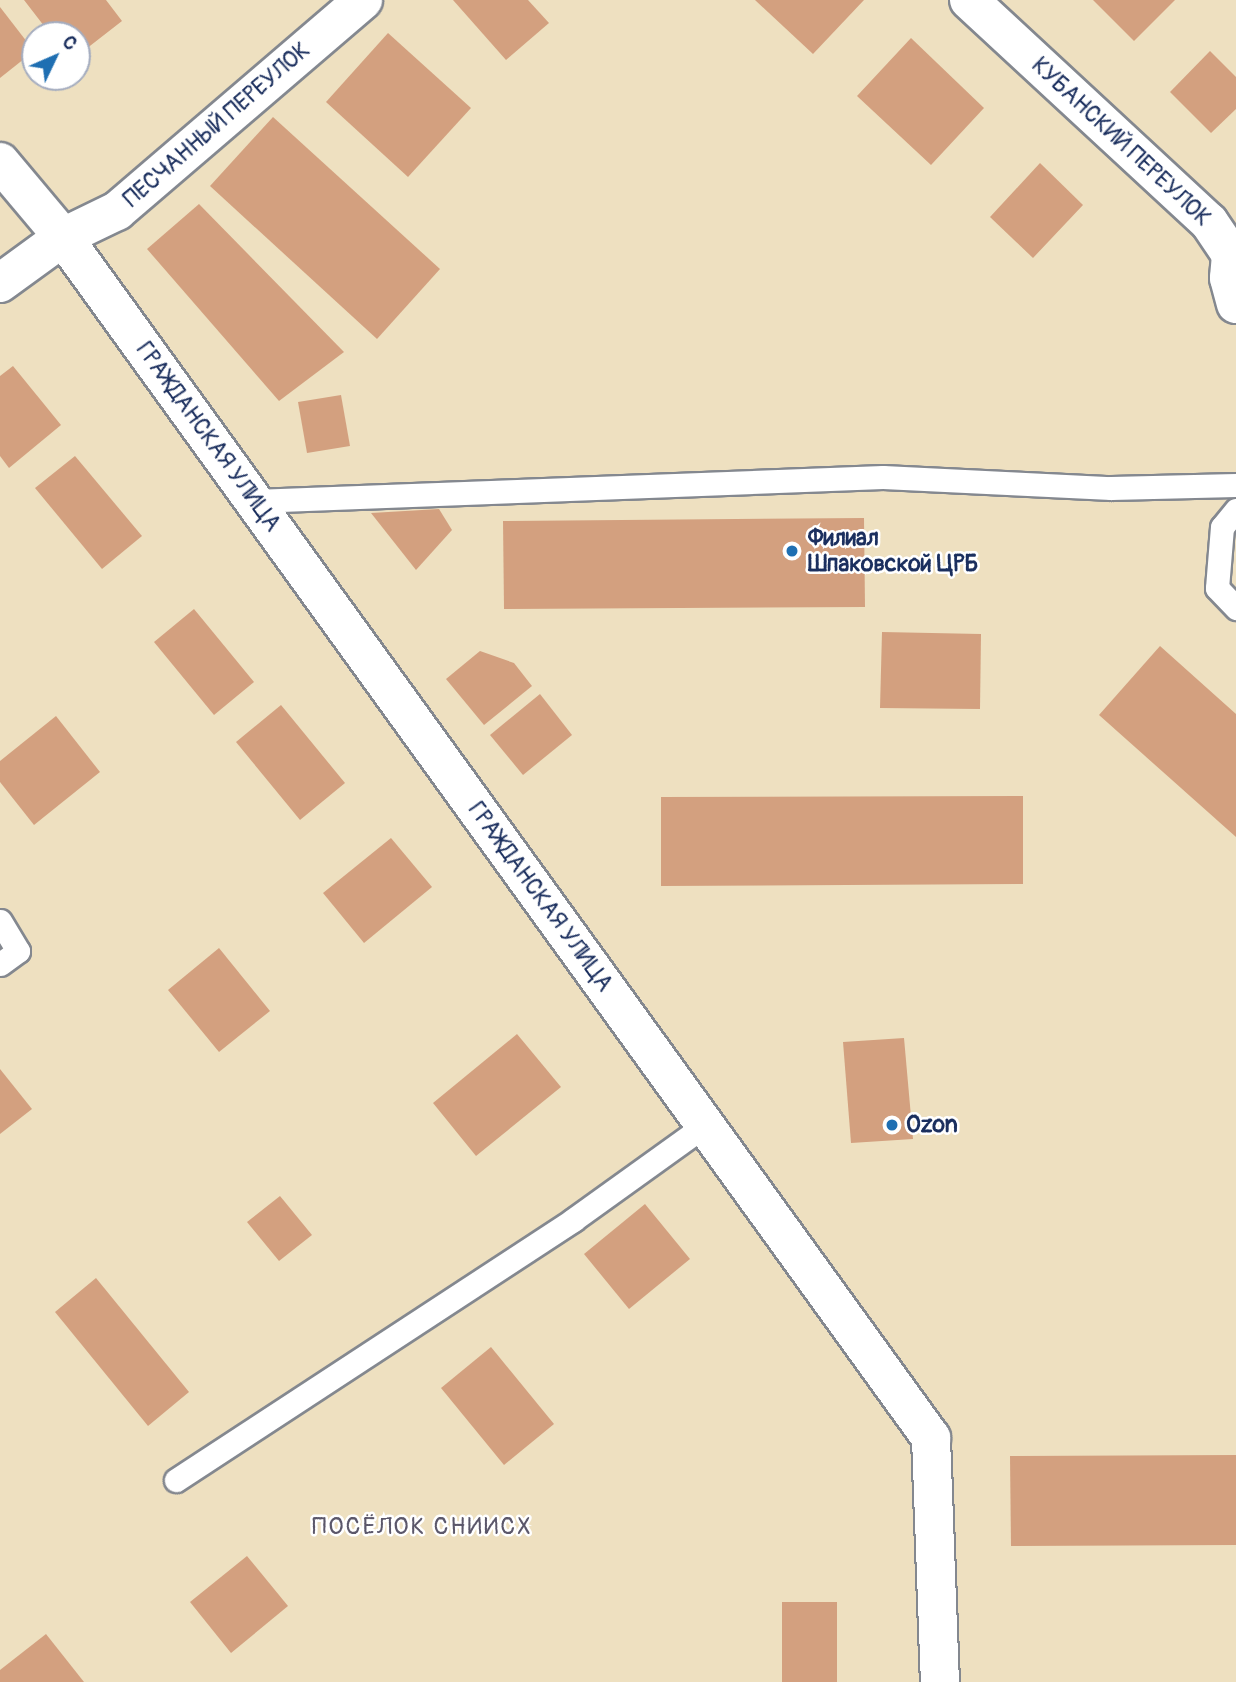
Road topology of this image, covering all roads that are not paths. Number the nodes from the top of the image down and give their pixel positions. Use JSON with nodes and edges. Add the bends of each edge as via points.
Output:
{"nodes":[{"id":1,"x":363,"y":0,"type":"edge"},
{"id":2,"x":969,"y":0,"type":"edge"},
{"id":3,"x":0,"y":162,"type":"edge"},
{"id":4,"x":63,"y":237,"type":"junction"},
{"id":5,"x":0,"y":283,"type":"edge"},
{"id":6,"x":1236,"y":304,"type":"edge"},
{"id":7,"x":1236,"y":485,"type":"edge"},
{"id":8,"x":254,"y":501,"type":"junction"},
{"id":9,"x":1236,"y":510,"type":"edge"},
{"id":10,"x":1236,"y":608,"type":"edge"},
{"id":11,"x":0,"y":921,"type":"edge"},
{"id":12,"x":0,"y":964,"type":"edge"},
{"id":13,"x":705,"y":1125,"type":"junction"},
{"id":14,"x":176,"y":1480,"type":"dead end"},
{"id":15,"x":940,"y":1682,"type":"edge"}],
"edges":[{"from":1,"to":4,"type":"street","name":"ПЕСЧАННЫЙ ПЕРЕУЛОК","via":[[117,211]]},
{"from":2,"to":6,"type":"street","name":"КУБАНСКИЙ ПЕРЕУЛОК","via":[[1209,222],[1231,255],[1229,278]]},
{"from":3,"to":4,"type":"street","name":"ГРАЖДАНСКАЯ УЛИЦА"},
{"from":4,"to":5,"type":"street","name":"ПЕСЧАННЫЙ ПЕРЕУЛОК"},
{"from":4,"to":8,"type":"street","name":"ГРАЖДАНСКАЯ УЛИЦА"},
{"from":7,"to":8,"type":"lane","via":[[1111,488],[883,477]]},
{"from":8,"to":13,"type":"street","name":"ГРАЖДАНСКАЯ УЛИЦА"},
{"from":9,"to":10,"type":"lane","via":[[1222,527],[1217,587]]},
{"from":11,"to":12,"type":"lane","via":[[18,951]]},
{"from":13,"to":14,"type":"lane","via":[[573,1220]]},
{"from":13,"to":15,"type":"street","name":"ГРАЖДАНСКАЯ УЛИЦА","via":[[932,1438]]}]}
